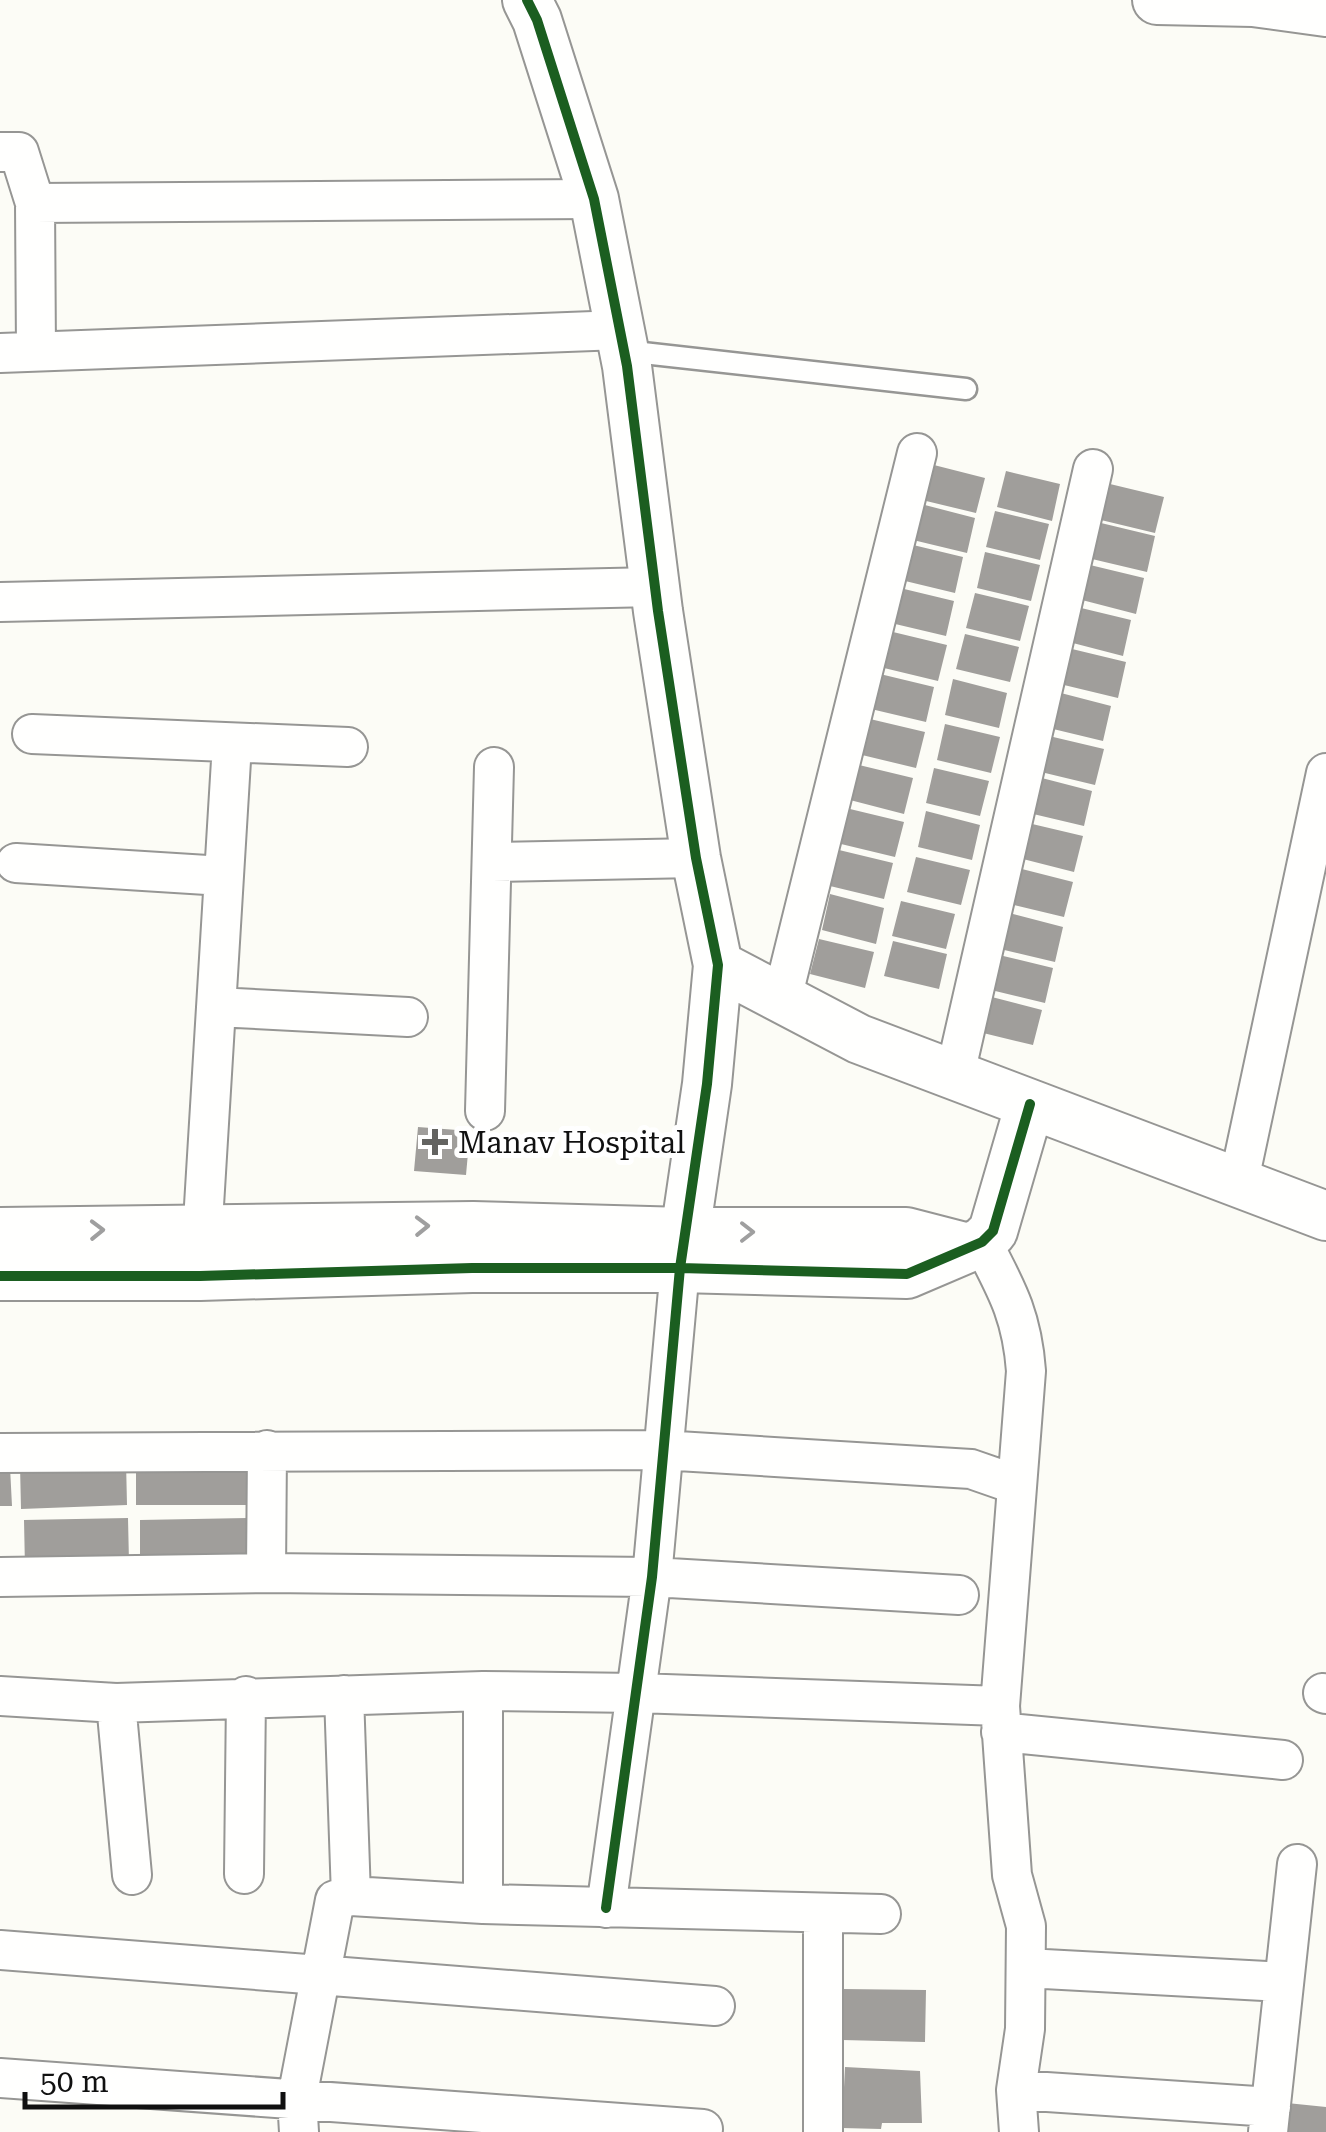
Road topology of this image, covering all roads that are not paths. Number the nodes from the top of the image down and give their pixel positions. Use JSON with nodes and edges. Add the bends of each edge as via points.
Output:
{"nodes":[{"id":1,"x":526,"y":0,"type":"edge"},
{"id":2,"x":1177,"y":0,"type":"edge"},
{"id":3,"x":1326,"y":12,"type":"edge"},
{"id":4,"x":0,"y":152,"type":"edge"},
{"id":5,"x":594,"y":200,"type":"junction"},
{"id":6,"x":35,"y":203,"type":"junction"},
{"id":7,"x":622,"y":340,"type":"junction"},
{"id":8,"x":18,"y":352,"type":"edge"},
{"id":9,"x":966,"y":389,"type":"dead end"},
{"id":10,"x":917,"y":454,"type":"dead end"},
{"id":11,"x":1093,"y":469,"type":"dead end"},
{"id":12,"x":655,"y":588,"type":"junction"},
{"id":13,"x":0,"y":602,"type":"edge"},
{"id":14,"x":32,"y":734,"type":"dead end"},
{"id":15,"x":232,"y":744,"type":"junction"},
{"id":16,"x":348,"y":748,"type":"dead end"},
{"id":17,"x":494,"y":767,"type":"dead end"},
{"id":18,"x":1326,"y":773,"type":"edge"},
{"id":19,"x":696,"y":858,"type":"junction"},
{"id":20,"x":492,"y":862,"type":"junction"},
{"id":21,"x":16,"y":863,"type":"dead end"},
{"id":22,"x":223,"y":876,"type":"junction"},
{"id":23,"x":718,"y":966,"type":"junction"},
{"id":24,"x":782,"y":999,"type":"junction"},
{"id":25,"x":216,"y":1007,"type":"junction"},
{"id":26,"x":408,"y":1017,"type":"dead end"},
{"id":27,"x":955,"y":1074,"type":"junction"},
{"id":28,"x":1030,"y":1104,"type":"junction"},
{"id":29,"x":485,"y":1110,"type":"dead end"},
{"id":30,"x":1238,"y":1185,"type":"junction"},
{"id":31,"x":1326,"y":1216,"type":"edge"},
{"id":32,"x":203,"y":1228,"type":"junction"},
{"id":33,"x":0,"y":1232,"type":"edge"},
{"id":34,"x":975,"y":1245,"type":"junction"},
{"id":35,"x":682,"y":1250,"type":"junction"},
{"id":36,"x":0,"y":1276,"type":"edge"},
{"id":37,"x":200,"y":1276,"type":"junction"},
{"id":38,"x":268,"y":1450,"type":"junction"},
{"id":39,"x":661,"y":1450,"type":"junction"},
{"id":40,"x":0,"y":1453,"type":"edge"},
{"id":41,"x":1017,"y":1485,"type":"junction"},
{"id":42,"x":266,"y":1574,"type":"junction"},
{"id":43,"x":0,"y":1577,"type":"edge"},
{"id":44,"x":652,"y":1577,"type":"junction"},
{"id":45,"x":959,"y":1596,"type":"dead end"},
{"id":46,"x":482,"y":1692,"type":"junction"},
{"id":47,"x":637,"y":1693,"type":"junction"},
{"id":48,"x":0,"y":1696,"type":"edge"},
{"id":49,"x":246,"y":1696,"type":"junction"},
{"id":50,"x":344,"y":1696,"type":"junction"},
{"id":51,"x":116,"y":1702,"type":"junction"},
{"id":52,"x":1001,"y":1719,"type":"junction"},
{"id":53,"x":1284,"y":1760,"type":"dead end"},
{"id":54,"x":1298,"y":1864,"type":"dead end"},
{"id":55,"x":244,"y":1874,"type":"dead end"},
{"id":56,"x":132,"y":1875,"type":"dead end"},
{"id":57,"x":351,"y":1896,"type":"junction"},
{"id":58,"x":483,"y":1904,"type":"junction"},
{"id":59,"x":606,"y":1908,"type":"junction"},
{"id":60,"x":823,"y":1914,"type":"junction"},
{"id":61,"x":881,"y":1914,"type":"dead end"},
{"id":62,"x":0,"y":1950,"type":"edge"},
{"id":63,"x":1026,"y":1968,"type":"junction"},
{"id":64,"x":321,"y":1974,"type":"junction"},
{"id":65,"x":1284,"y":1982,"type":"junction"},
{"id":66,"x":715,"y":2006,"type":"dead end"},
{"id":67,"x":0,"y":2078,"type":"edge"},
{"id":68,"x":1016,"y":2090,"type":"junction"},
{"id":69,"x":298,"y":2115,"type":"edge"},
{"id":70,"x":1269,"y":2120,"type":"edge"},
{"id":71,"x":703,"y":2129,"type":"dead end"},
{"id":72,"x":823,"y":2132,"type":"edge"},
{"id":73,"x":1019,"y":2132,"type":"edge"}],
"edges":[{"from":1,"to":5,"type":"street"},
{"from":2,"to":3,"type":"street"},
{"from":4,"to":6,"type":"street","via":[[20,152]]},
{"from":5,"to":6,"type":"street"},
{"from":5,"to":7,"type":"street"},
{"from":6,"to":8,"type":"street"},
{"from":7,"to":8,"type":"street"},
{"from":7,"to":9,"type":"lane"},
{"from":7,"to":12,"type":"street"},
{"from":10,"to":24,"type":"street"},
{"from":11,"to":27,"type":"street"},
{"from":12,"to":13,"type":"street"},
{"from":12,"to":19,"type":"street"},
{"from":14,"to":15,"type":"street"},
{"from":15,"to":16,"type":"street"},
{"from":15,"to":22,"type":"street"},
{"from":17,"to":20,"type":"street"},
{"from":18,"to":30,"type":"street"},
{"from":19,"to":20,"type":"street"},
{"from":19,"to":23,"type":"street"},
{"from":20,"to":29,"type":"street"},
{"from":21,"to":22,"type":"street"},
{"from":22,"to":25,"type":"street"},
{"from":23,"to":24,"type":"street"},
{"from":23,"to":35,"type":"street"},
{"from":24,"to":27,"type":"street","via":[[859,1039]]},
{"from":25,"to":26,"type":"street"},
{"from":25,"to":32,"type":"street"},
{"from":27,"to":28,"type":"street"},
{"from":28,"to":30,"type":"street"},
{"from":28,"to":34,"type":"street","via":[[993,1231]]},
{"from":30,"to":31,"type":"street"},
{"from":33,"to":32,"type":"street","one_way":true},
{"from":32,"to":35,"type":"street","one_way":true,"via":[[473,1226]]},
{"from":32,"to":37,"type":"street"},
{"from":34,"to":35,"type":"street","via":[[906,1232]]},
{"from":34,"to":41,"type":"street","via":[[1021,1323],[1026,1371]]},
{"from":35,"to":37,"type":"street","via":[[472,1268]]},
{"from":35,"to":39,"type":"street"},
{"from":36,"to":37,"type":"street"},
{"from":38,"to":39,"type":"street"},
{"from":38,"to":40,"type":"street"},
{"from":38,"to":42,"type":"street"},
{"from":39,"to":41,"type":"street","via":[[971,1470]]},
{"from":39,"to":44,"type":"street"},
{"from":41,"to":52,"type":"street"},
{"from":42,"to":43,"type":"street"},
{"from":42,"to":44,"type":"street"},
{"from":44,"to":45,"type":"street"},
{"from":44,"to":47,"type":"street"},
{"from":46,"to":47,"type":"street"},
{"from":46,"to":50,"type":"street"},
{"from":46,"to":58,"type":"street"},
{"from":47,"to":52,"type":"street"},
{"from":47,"to":59,"type":"street"},
{"from":48,"to":51,"type":"street"},
{"from":49,"to":50,"type":"street"},
{"from":49,"to":51,"type":"street"},
{"from":49,"to":55,"type":"street"},
{"from":50,"to":57,"type":"street"},
{"from":51,"to":56,"type":"street"},
{"from":52,"to":53,"type":"street"},
{"from":52,"to":63,"type":"street"},
{"from":54,"to":65,"type":"street"},
{"from":57,"to":58,"type":"street"},
{"from":57,"to":64,"type":"street","via":[[336,1900]]},
{"from":58,"to":59,"type":"street"},
{"from":59,"to":60,"type":"street"},
{"from":60,"to":61,"type":"street"},
{"from":60,"to":72,"type":"street"},
{"from":62,"to":64,"type":"street"},
{"from":63,"to":65,"type":"street"},
{"from":63,"to":68,"type":"street"},
{"from":64,"to":66,"type":"street"},
{"from":64,"to":69,"type":"street"},
{"from":65,"to":70,"type":"street"},
{"from":67,"to":69,"type":"street"},
{"from":68,"to":70,"type":"street"},
{"from":68,"to":73,"type":"street"},
{"from":69,"to":71,"type":"street"}]}
